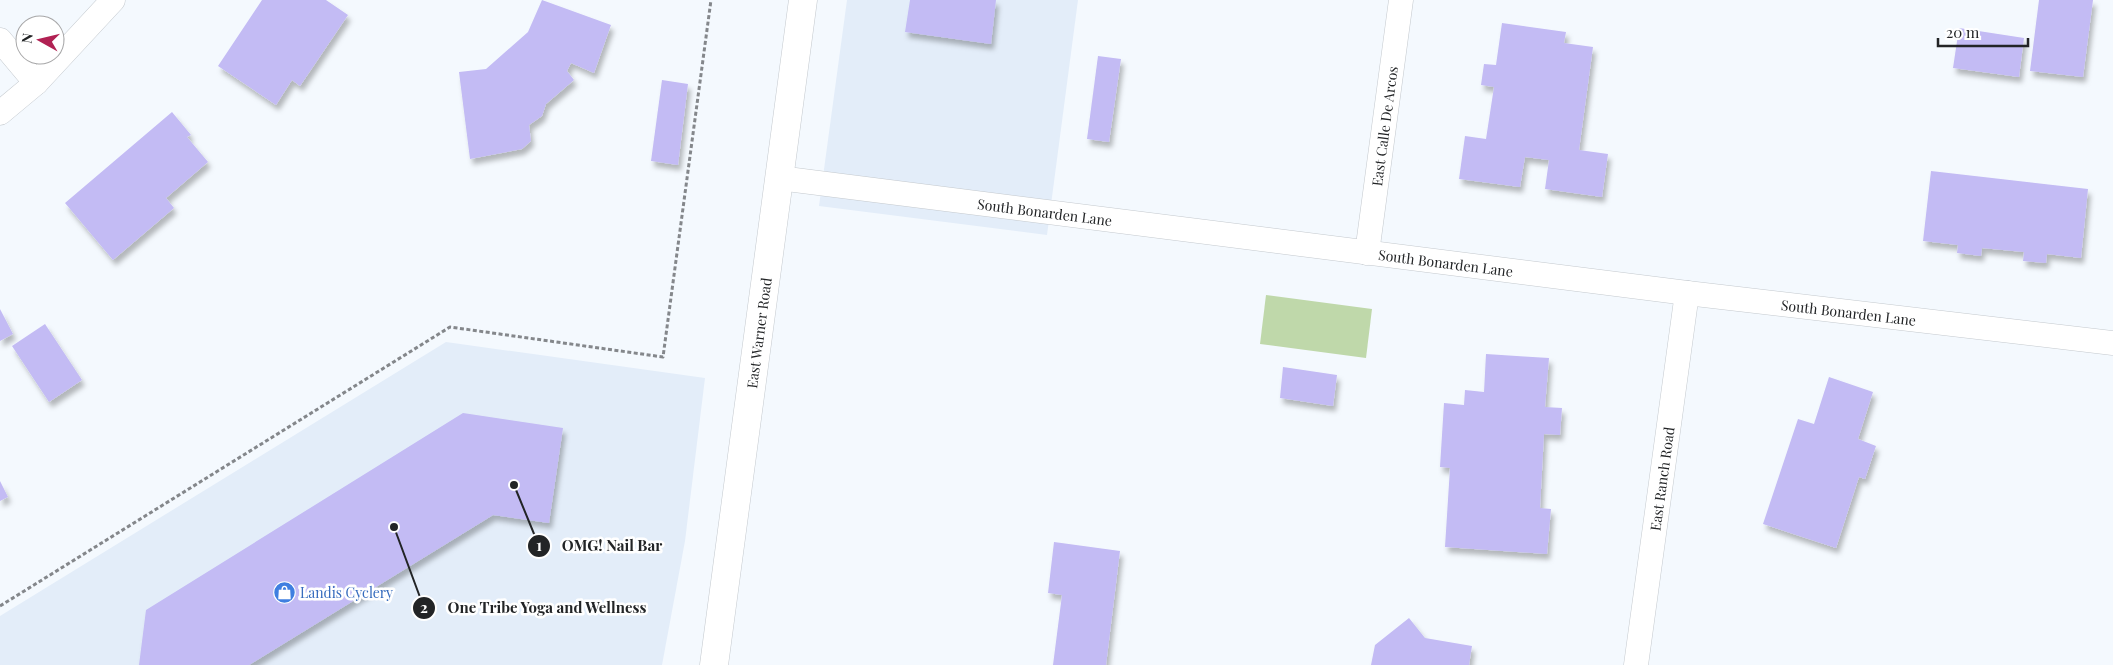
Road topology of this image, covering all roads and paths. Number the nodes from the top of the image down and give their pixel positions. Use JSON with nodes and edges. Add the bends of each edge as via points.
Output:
{"nodes":[{"id":1,"x":113,"y":0,"type":"edge"},
{"id":2,"x":711,"y":0,"type":"edge"},
{"id":3,"x":803,"y":0,"type":"edge"},
{"id":4,"x":1401,"y":0,"type":"edge"},
{"id":5,"x":0,"y":40,"type":"edge"},
{"id":6,"x":36,"y":83,"type":"junction"},
{"id":7,"x":0,"y":113,"type":"edge"},
{"id":8,"x":779,"y":178,"type":"junction"},
{"id":9,"x":1367,"y":252,"type":"junction"},
{"id":10,"x":1687,"y":293,"type":"junction"},
{"id":11,"x":2113,"y":343,"type":"edge"},
{"id":12,"x":0,"y":606,"type":"edge"},
{"id":13,"x":714,"y":665,"type":"edge"},
{"id":14,"x":1636,"y":665,"type":"edge"}],
"edges":[{"from":1,"to":6,"type":"street"},
{"from":2,"to":12,"type":"path","via":[[663,357],[450,327]]},
{"from":3,"to":8,"type":"main road","name":"East Warner Road"},
{"from":4,"to":9,"type":"street","name":"East Calle De Arcos"},
{"from":5,"to":6,"type":"street"},
{"from":6,"to":7,"type":"street"},
{"from":8,"to":9,"type":"street","name":"South Bonarden Lane"},
{"from":8,"to":13,"type":"main road","name":"East Warner Road"},
{"from":9,"to":10,"type":"street","name":"South Bonarden Lane"},
{"from":10,"to":11,"type":"street","name":"South Bonarden Lane"},
{"from":10,"to":14,"type":"street","name":"East Ranch Road"}]}
